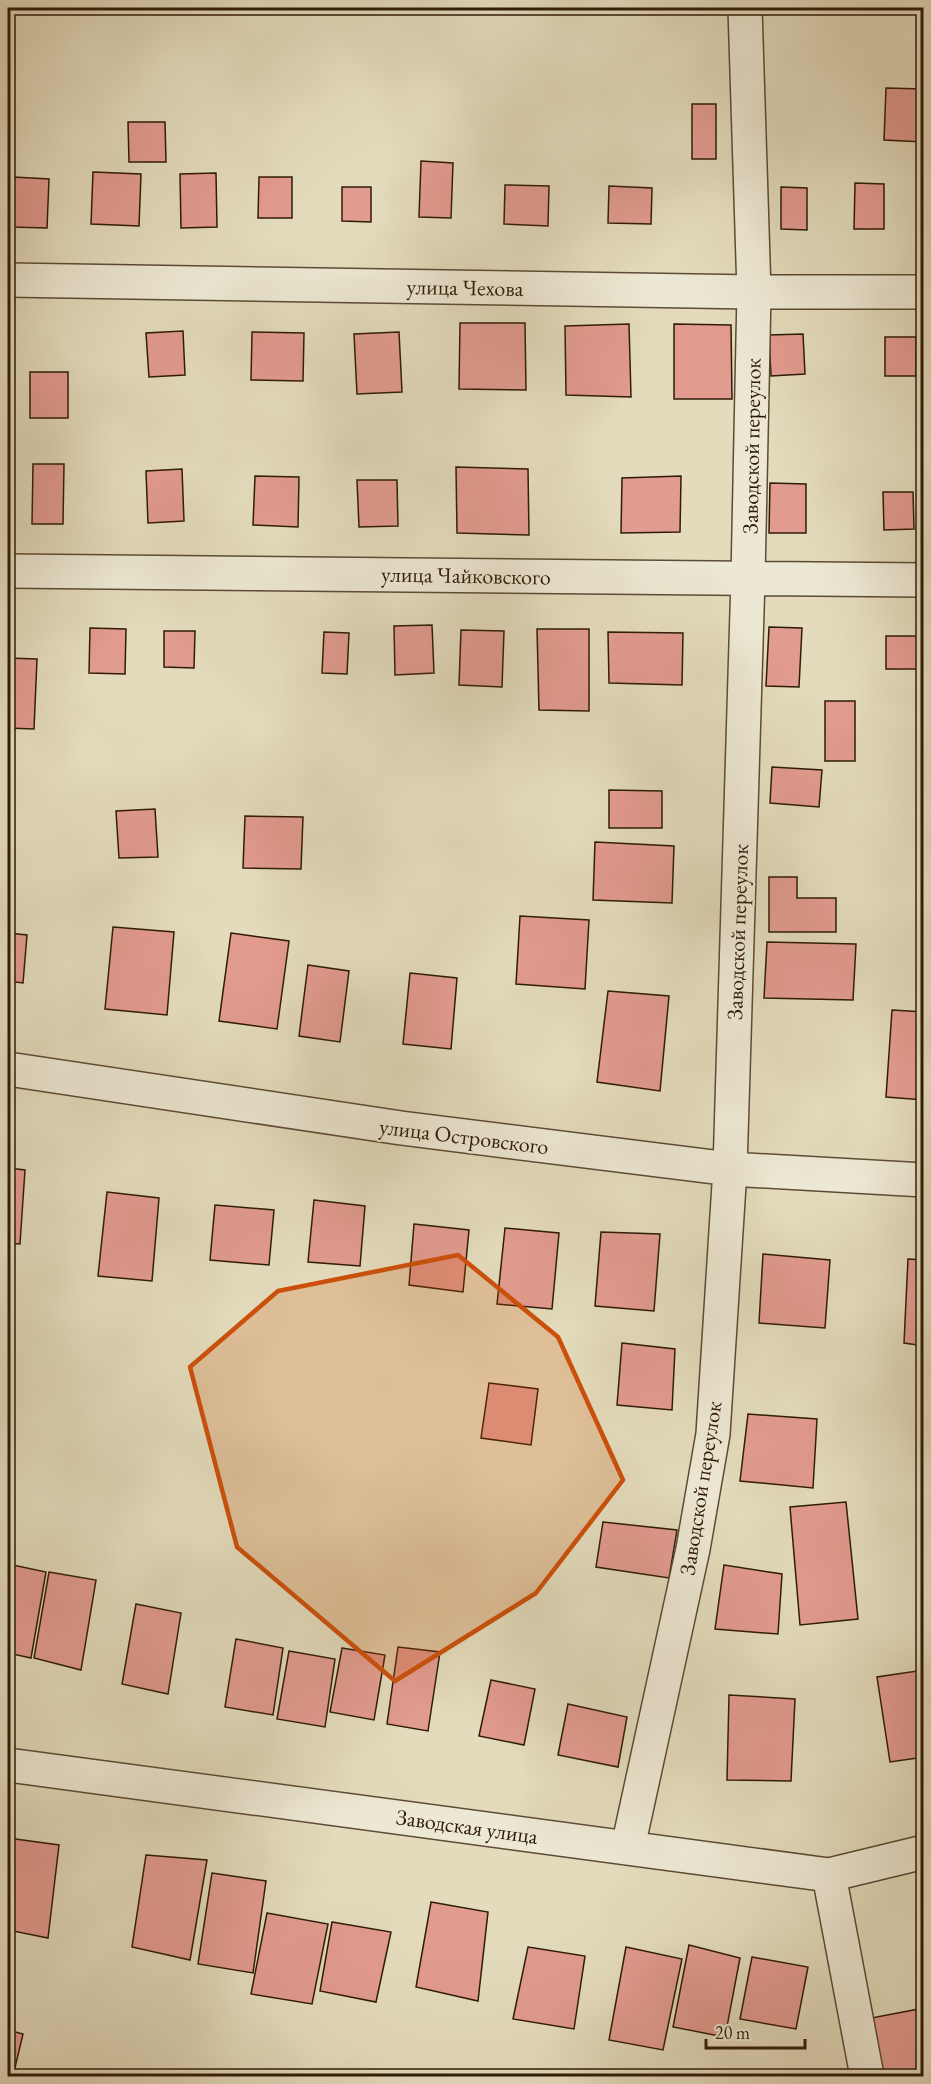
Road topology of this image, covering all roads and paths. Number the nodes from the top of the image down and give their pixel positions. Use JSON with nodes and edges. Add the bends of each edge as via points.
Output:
{"nodes":[{"id":1,"x":745,"y":8,"type":"edge"},
{"id":2,"x":8,"y":280,"type":"edge"},
{"id":3,"x":754,"y":292,"type":"junction"},
{"id":4,"x":924,"y":292,"type":"edge"},
{"id":5,"x":8,"y":571,"type":"edge"},
{"id":6,"x":748,"y":578,"type":"junction"},
{"id":7,"x":924,"y":580,"type":"edge"},
{"id":8,"x":8,"y":1069,"type":"edge"},
{"id":9,"x":730,"y":1169,"type":"junction"},
{"id":10,"x":924,"y":1180,"type":"edge"},
{"id":11,"x":8,"y":1765,"type":"edge"},
{"id":12,"x":628,"y":1847,"type":"junction"},
{"id":13,"x":924,"y":1852,"type":"edge"},
{"id":14,"x":830,"y":1875,"type":"junction"},
{"id":15,"x":867,"y":2076,"type":"edge"}],
"edges":[{"from":1,"to":3,"type":"street","name":"Заводской переулок"},
{"from":2,"to":3,"type":"street","name":"улица Чехова"},
{"from":3,"to":4,"type":"street","name":"улица Чехова"},
{"from":3,"to":6,"type":"street","name":"Заводской переулок"},
{"from":5,"to":6,"type":"street","name":"улица Чайковского"},
{"from":6,"to":7,"type":"street","name":"улица Чайковского"},
{"from":6,"to":9,"type":"street","name":"Заводской переулок"},
{"from":8,"to":9,"type":"street","name":"улица Островского","via":[[401,1128]]},
{"from":9,"to":10,"type":"street","name":"улица Островского"},
{"from":9,"to":12,"type":"street","name":"Заводской переулок","via":[[713,1434],[693,1549]]},
{"from":11,"to":12,"type":"street","name":"Заводская улица"},
{"from":12,"to":14,"type":"street","name":"Заводская улица"},
{"from":13,"to":14,"type":"street","name":"Заводская улица"},
{"from":14,"to":15,"type":"street"}]}
